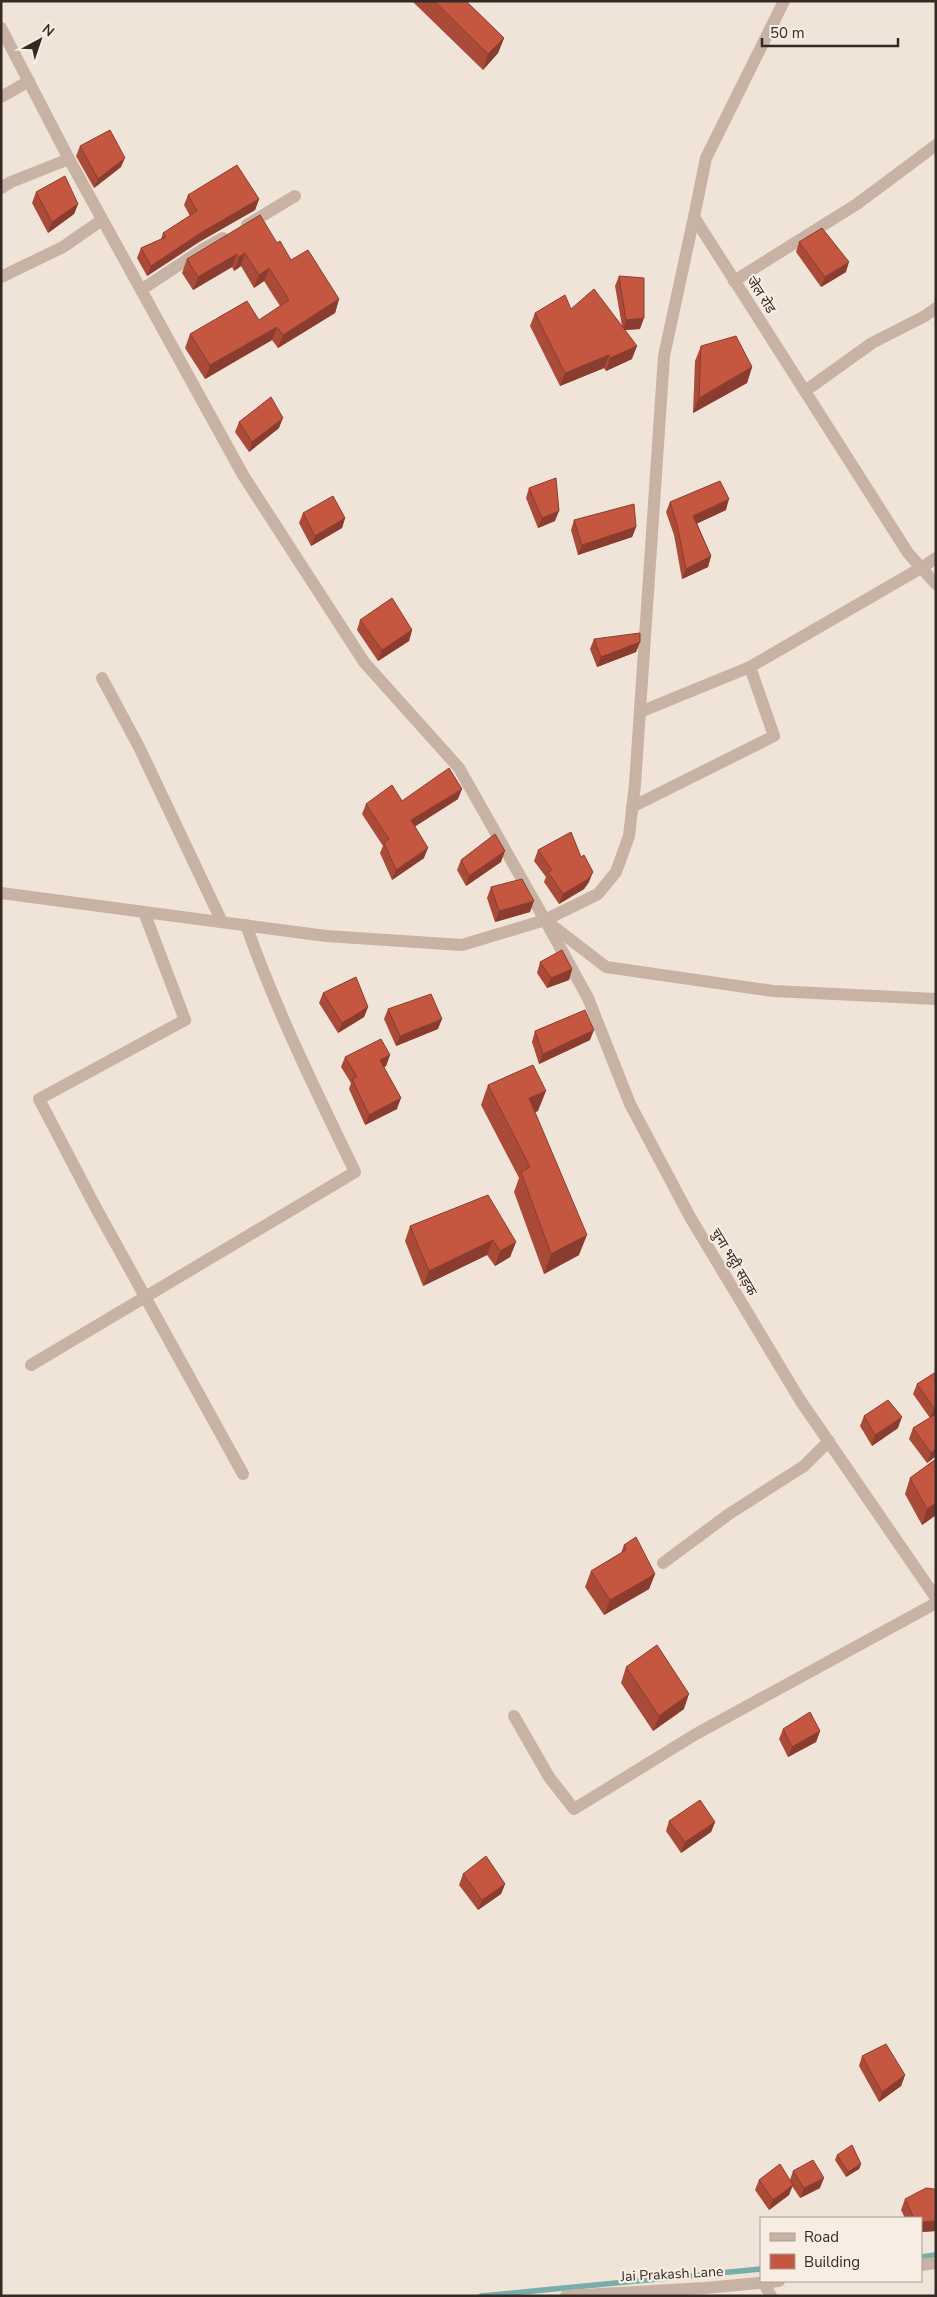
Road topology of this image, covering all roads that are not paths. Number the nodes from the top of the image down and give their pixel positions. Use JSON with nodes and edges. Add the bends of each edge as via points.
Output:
{"nodes":[{"id":1,"x":784,"y":1,"type":"edge"},
{"id":2,"x":1,"y":28,"type":"edge"},
{"id":3,"x":29,"y":81,"type":"junction"},
{"id":4,"x":1,"y":97,"type":"edge"},
{"id":5,"x":936,"y":145,"type":"edge"},
{"id":6,"x":69,"y":159,"type":"junction"},
{"id":7,"x":1,"y":188,"type":"edge"},
{"id":8,"x":295,"y":196,"type":"dead end"},
{"id":9,"x":694,"y":217,"type":"junction"},
{"id":10,"x":102,"y":220,"type":"junction"},
{"id":11,"x":1,"y":277,"type":"edge"},
{"id":12,"x":734,"y":281,"type":"junction"},
{"id":13,"x":141,"y":290,"type":"junction"},
{"id":14,"x":936,"y":308,"type":"edge"},
{"id":15,"x":805,"y":391,"type":"junction"},
{"id":16,"x":936,"y":558,"type":"edge"},
{"id":17,"x":921,"y":568,"type":"junction"},
{"id":18,"x":936,"y":584,"type":"edge"},
{"id":19,"x":750,"y":667,"type":"junction"},
{"id":20,"x":102,"y":678,"type":"dead end"},
{"id":21,"x":640,"y":712,"type":"junction"},
{"id":22,"x":632,"y":808,"type":"junction"},
{"id":23,"x":1,"y":893,"type":"edge"},
{"id":24,"x":144,"y":912,"type":"junction"},
{"id":25,"x":545,"y":920,"type":"junction"},
{"id":26,"x":222,"y":922,"type":"junction"},
{"id":27,"x":246,"y":925,"type":"junction"},
{"id":28,"x":936,"y":999,"type":"edge"},
{"id":29,"x":145,"y":1296,"type":"junction"},
{"id":30,"x":32,"y":1365,"type":"dead end"},
{"id":31,"x":829,"y":1441,"type":"junction"},
{"id":32,"x":243,"y":1474,"type":"dead end"},
{"id":33,"x":664,"y":1563,"type":"dead end"},
{"id":34,"x":936,"y":1598,"type":"edge"},
{"id":35,"x":936,"y":1603,"type":"edge"},
{"id":36,"x":514,"y":1716,"type":"dead end"},
{"id":37,"x":936,"y":2263,"type":"edge"},
{"id":38,"x":922,"y":2265,"type":"edge"},
{"id":39,"x":763,"y":2282,"type":"joint"},
{"id":40,"x":622,"y":2294,"type":"edge"},
{"id":41,"x":566,"y":2296,"type":"edge"},
{"id":42,"x":771,"y":2296,"type":"edge"}],
"edges":[{"from":1,"to":9,"type":"street","via":[[706,158]]},
{"from":2,"to":3,"type":"street","name":"चुना भट्ठी सड़क"},
{"from":3,"to":4,"type":"street"},
{"from":3,"to":6,"type":"street","name":"चुना भट्ठी सड़क"},
{"from":5,"to":12,"type":"street","via":[[857,204]]},
{"from":6,"to":7,"type":"street"},
{"from":6,"to":10,"type":"street","name":"चुना भट्ठी सड़क"},
{"from":8,"to":13,"type":"street","via":[[203,249]]},
{"from":9,"to":12,"type":"street","name":"जेल रोड"},
{"from":9,"to":21,"type":"street","via":[[664,356]]},
{"from":10,"to":11,"type":"street","via":[[63,247]]},
{"from":10,"to":13,"type":"street","name":"चुना भट्ठी सड़क"},
{"from":12,"to":15,"type":"street","name":"जेल रोड"},
{"from":13,"to":25,"type":"street","name":"चुना भट्ठी सड़क","via":[[243,475],[364,662],[459,768]]},
{"from":14,"to":15,"type":"street","via":[[872,343]]},
{"from":15,"to":17,"type":"street","name":"जेल रोड","via":[[908,553]]},
{"from":16,"to":17,"type":"street"},
{"from":17,"to":18,"type":"street","name":"जेल रोड"},
{"from":17,"to":19,"type":"street"},
{"from":19,"to":21,"type":"street"},
{"from":19,"to":22,"type":"street","via":[[774,736]]},
{"from":20,"to":26,"type":"street","via":[[139,747]]},
{"from":21,"to":22,"type":"street"},
{"from":22,"to":25,"type":"street","via":[[629,836],[616,872],[598,894]]},
{"from":23,"to":24,"type":"street"},
{"from":24,"to":26,"type":"street"},
{"from":24,"to":29,"type":"street","via":[[185,1020],[39,1099]]},
{"from":25,"to":27,"type":"street","via":[[462,945],[326,936]]},
{"from":25,"to":28,"type":"street","via":[[606,967],[773,991]]},
{"from":25,"to":31,"type":"street","name":"चुना भट्ठी सड़क","via":[[588,998],[630,1104],[690,1217],[800,1400]]},
{"from":26,"to":27,"type":"street"},
{"from":27,"to":29,"type":"street","via":[[261,968],[355,1172]]},
{"from":29,"to":30,"type":"street"},
{"from":29,"to":32,"type":"street"},
{"from":31,"to":33,"type":"street","via":[[804,1466],[729,1514]]},
{"from":31,"to":34,"type":"street","name":"चुना भट्ठी सड़क"},
{"from":35,"to":36,"type":"street","via":[[696,1734],[574,1809],[549,1777]]},
{"from":37,"to":38,"type":"street"},
{"from":39,"to":40,"type":"street","name":"Jai Prakash Lane"},
{"from":39,"to":42,"type":"street"},
{"from":40,"to":41,"type":"street","name":"Jai Prakash Lane"}]}
